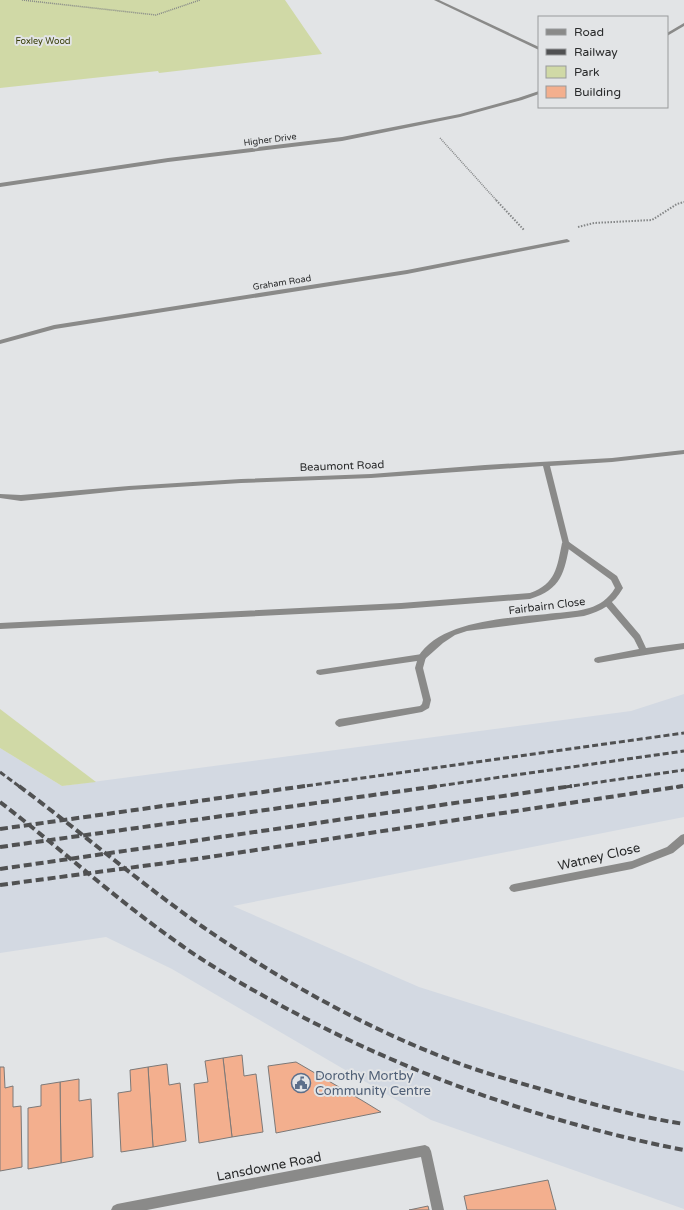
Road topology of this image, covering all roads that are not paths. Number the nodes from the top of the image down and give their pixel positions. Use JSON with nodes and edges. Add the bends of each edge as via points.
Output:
{"nodes":[{"id":1,"x":436,"y":0,"type":"edge"},
{"id":2,"x":684,"y":25,"type":"edge"},
{"id":3,"x":668,"y":34,"type":"edge"},
{"id":4,"x":538,"y":49,"type":"edge"},
{"id":5,"x":538,"y":92,"type":"edge"},
{"id":6,"x":0,"y":185,"type":"edge"},
{"id":7,"x":567,"y":241,"type":"road end"},
{"id":8,"x":0,"y":342,"type":"edge"},
{"id":9,"x":684,"y":452,"type":"edge"},
{"id":10,"x":546,"y":464,"type":"junction"},
{"id":11,"x":0,"y":496,"type":"edge"},
{"id":12,"x":566,"y":543,"type":"junction"},
{"id":13,"x":608,"y":603,"type":"junction"},
{"id":14,"x":0,"y":626,"type":"edge"},
{"id":15,"x":684,"y":646,"type":"edge"},
{"id":16,"x":644,"y":650,"type":"junction"},
{"id":17,"x":422,"y":657,"type":"junction"},
{"id":18,"x":598,"y":660,"type":"dead end"},
{"id":19,"x":320,"y":672,"type":"dead end"},
{"id":20,"x":339,"y":723,"type":"dead end"},
{"id":21,"x":684,"y":838,"type":"edge"},
{"id":22,"x":514,"y":888,"type":"dead end"},
{"id":23,"x":117,"y":1210,"type":"edge"},
{"id":24,"x":438,"y":1210,"type":"edge"}],
"edges":[{"from":1,"to":4,"type":"street"},
{"from":2,"to":3,"type":"street"},
{"from":5,"to":6,"type":"street","name":"Higher Drive","via":[[460,115],[342,139],[168,160]]},
{"from":7,"to":8,"type":"street","name":"Graham Road","via":[[407,272],[54,327]]},
{"from":9,"to":10,"type":"street","name":"Beaumont Road"},
{"from":10,"to":11,"type":"street","name":"Beaumont Road","via":[[129,488],[21,498]]},
{"from":10,"to":12,"type":"street"},
{"from":12,"to":13,"type":"street","via":[[614,578],[619,588]]},
{"from":12,"to":14,"type":"street","via":[[557,577],[551,586],[542,593],[530,596],[402,606]]},
{"from":13,"to":16,"type":"street","via":[[637,637]]},
{"from":13,"to":17,"type":"street","name":"Fairbairn Close","via":[[599,609],[584,613],[460,629],[434,644]]},
{"from":15,"to":16,"type":"street"},
{"from":16,"to":18,"type":"street"},
{"from":17,"to":19,"type":"street"},
{"from":17,"to":20,"type":"street","via":[[418,668],[427,700],[426,706],[422,709]]},
{"from":21,"to":22,"type":"street","name":"Watney Close","via":[[670,850],[632,865]]},
{"from":23,"to":24,"type":"street","name":"Lansdowne Road","via":[[425,1151]]}]}
